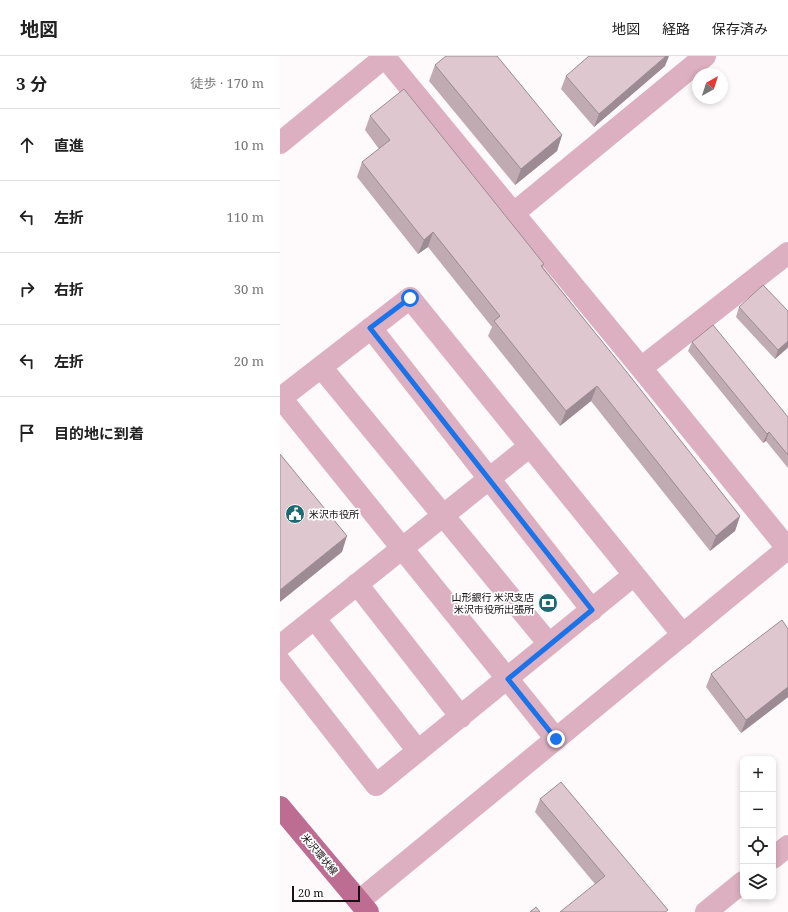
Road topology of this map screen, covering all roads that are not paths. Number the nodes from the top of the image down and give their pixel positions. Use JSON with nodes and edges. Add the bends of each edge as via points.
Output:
{"nodes":[{"id":1,"x":385,"y":56,"type":"edge"},
{"id":2,"x":705,"y":56,"type":"edge"},
{"id":3,"x":280,"y":143,"type":"edge"},
{"id":4,"x":514,"y":214,"type":"junction"},
{"id":5,"x":788,"y":253,"type":"edge"},
{"id":6,"x":370,"y":328,"type":"junction"},
{"id":7,"x":321,"y":367,"type":"junction"},
{"id":8,"x":642,"y":368,"type":"junction"},
{"id":9,"x":280,"y":398,"type":"edge"},
{"id":10,"x":530,"y":446,"type":"junction"},
{"id":11,"x":489,"y":478,"type":"junction"},
{"id":12,"x":443,"y":515,"type":"junction"},
{"id":13,"x":402,"y":548,"type":"junction"},
{"id":14,"x":788,"y":548,"type":"edge"},
{"id":15,"x":634,"y":575,"type":"junction"},
{"id":16,"x":357,"y":584,"type":"junction"},
{"id":17,"x":592,"y":610,"type":"junction"},
{"id":18,"x":314,"y":619,"type":"junction"},
{"id":19,"x":683,"y":635,"type":"junction"},
{"id":20,"x":549,"y":644,"type":"junction"},
{"id":21,"x":280,"y":646,"type":"edge"},
{"id":22,"x":280,"y":662,"type":"edge"},
{"id":23,"x":508,"y":679,"type":"junction"},
{"id":24,"x":461,"y":716,"type":"junction"},
{"id":25,"x":556,"y":739,"type":"junction"},
{"id":26,"x":418,"y":751,"type":"junction"},
{"id":27,"x":280,"y":807,"type":"edge"},
{"id":28,"x":788,"y":846,"type":"edge"},
{"id":29,"x":776,"y":856,"type":"edge"},
{"id":30,"x":740,"y":884,"type":"edge"},
{"id":31,"x":358,"y":908,"type":"edge"},
{"id":32,"x":706,"y":912,"type":"edge"}],
"edges":[{"from":1,"to":3,"type":"street"},
{"from":1,"to":4,"type":"street"},
{"from":2,"to":4,"type":"street"},
{"from":4,"to":8,"type":"street"},
{"from":5,"to":8,"type":"street"},
{"from":6,"to":7,"type":"street"},
{"from":6,"to":10,"type":"street","via":[[410,298]]},
{"from":6,"to":11,"type":"street"},
{"from":7,"to":9,"type":"street"},
{"from":7,"to":12,"type":"street"},
{"from":8,"to":14,"type":"street"},
{"from":9,"to":13,"type":"street"},
{"from":10,"to":11,"type":"street"},
{"from":10,"to":15,"type":"street"},
{"from":11,"to":12,"type":"street"},
{"from":11,"to":17,"type":"street"},
{"from":12,"to":13,"type":"street"},
{"from":12,"to":20,"type":"street"},
{"from":13,"to":16,"type":"street"},
{"from":13,"to":23,"type":"street"},
{"from":14,"to":19,"type":"street"},
{"from":15,"to":17,"type":"street"},
{"from":15,"to":19,"type":"street"},
{"from":16,"to":18,"type":"street"},
{"from":16,"to":24,"type":"street"},
{"from":17,"to":20,"type":"street"},
{"from":18,"to":21,"type":"street"},
{"from":18,"to":26,"type":"street"},
{"from":19,"to":25,"type":"street"},
{"from":20,"to":23,"type":"street"},
{"from":22,"to":26,"type":"street","via":[[376,785]]},
{"from":23,"to":24,"type":"street"},
{"from":23,"to":25,"type":"street"},
{"from":24,"to":26,"type":"street"},
{"from":25,"to":31,"type":"street"},
{"from":27,"to":31,"type":"main road","name":"米沢環状線"},
{"from":28,"to":29,"type":"street"},
{"from":30,"to":32,"type":"street"}]}
